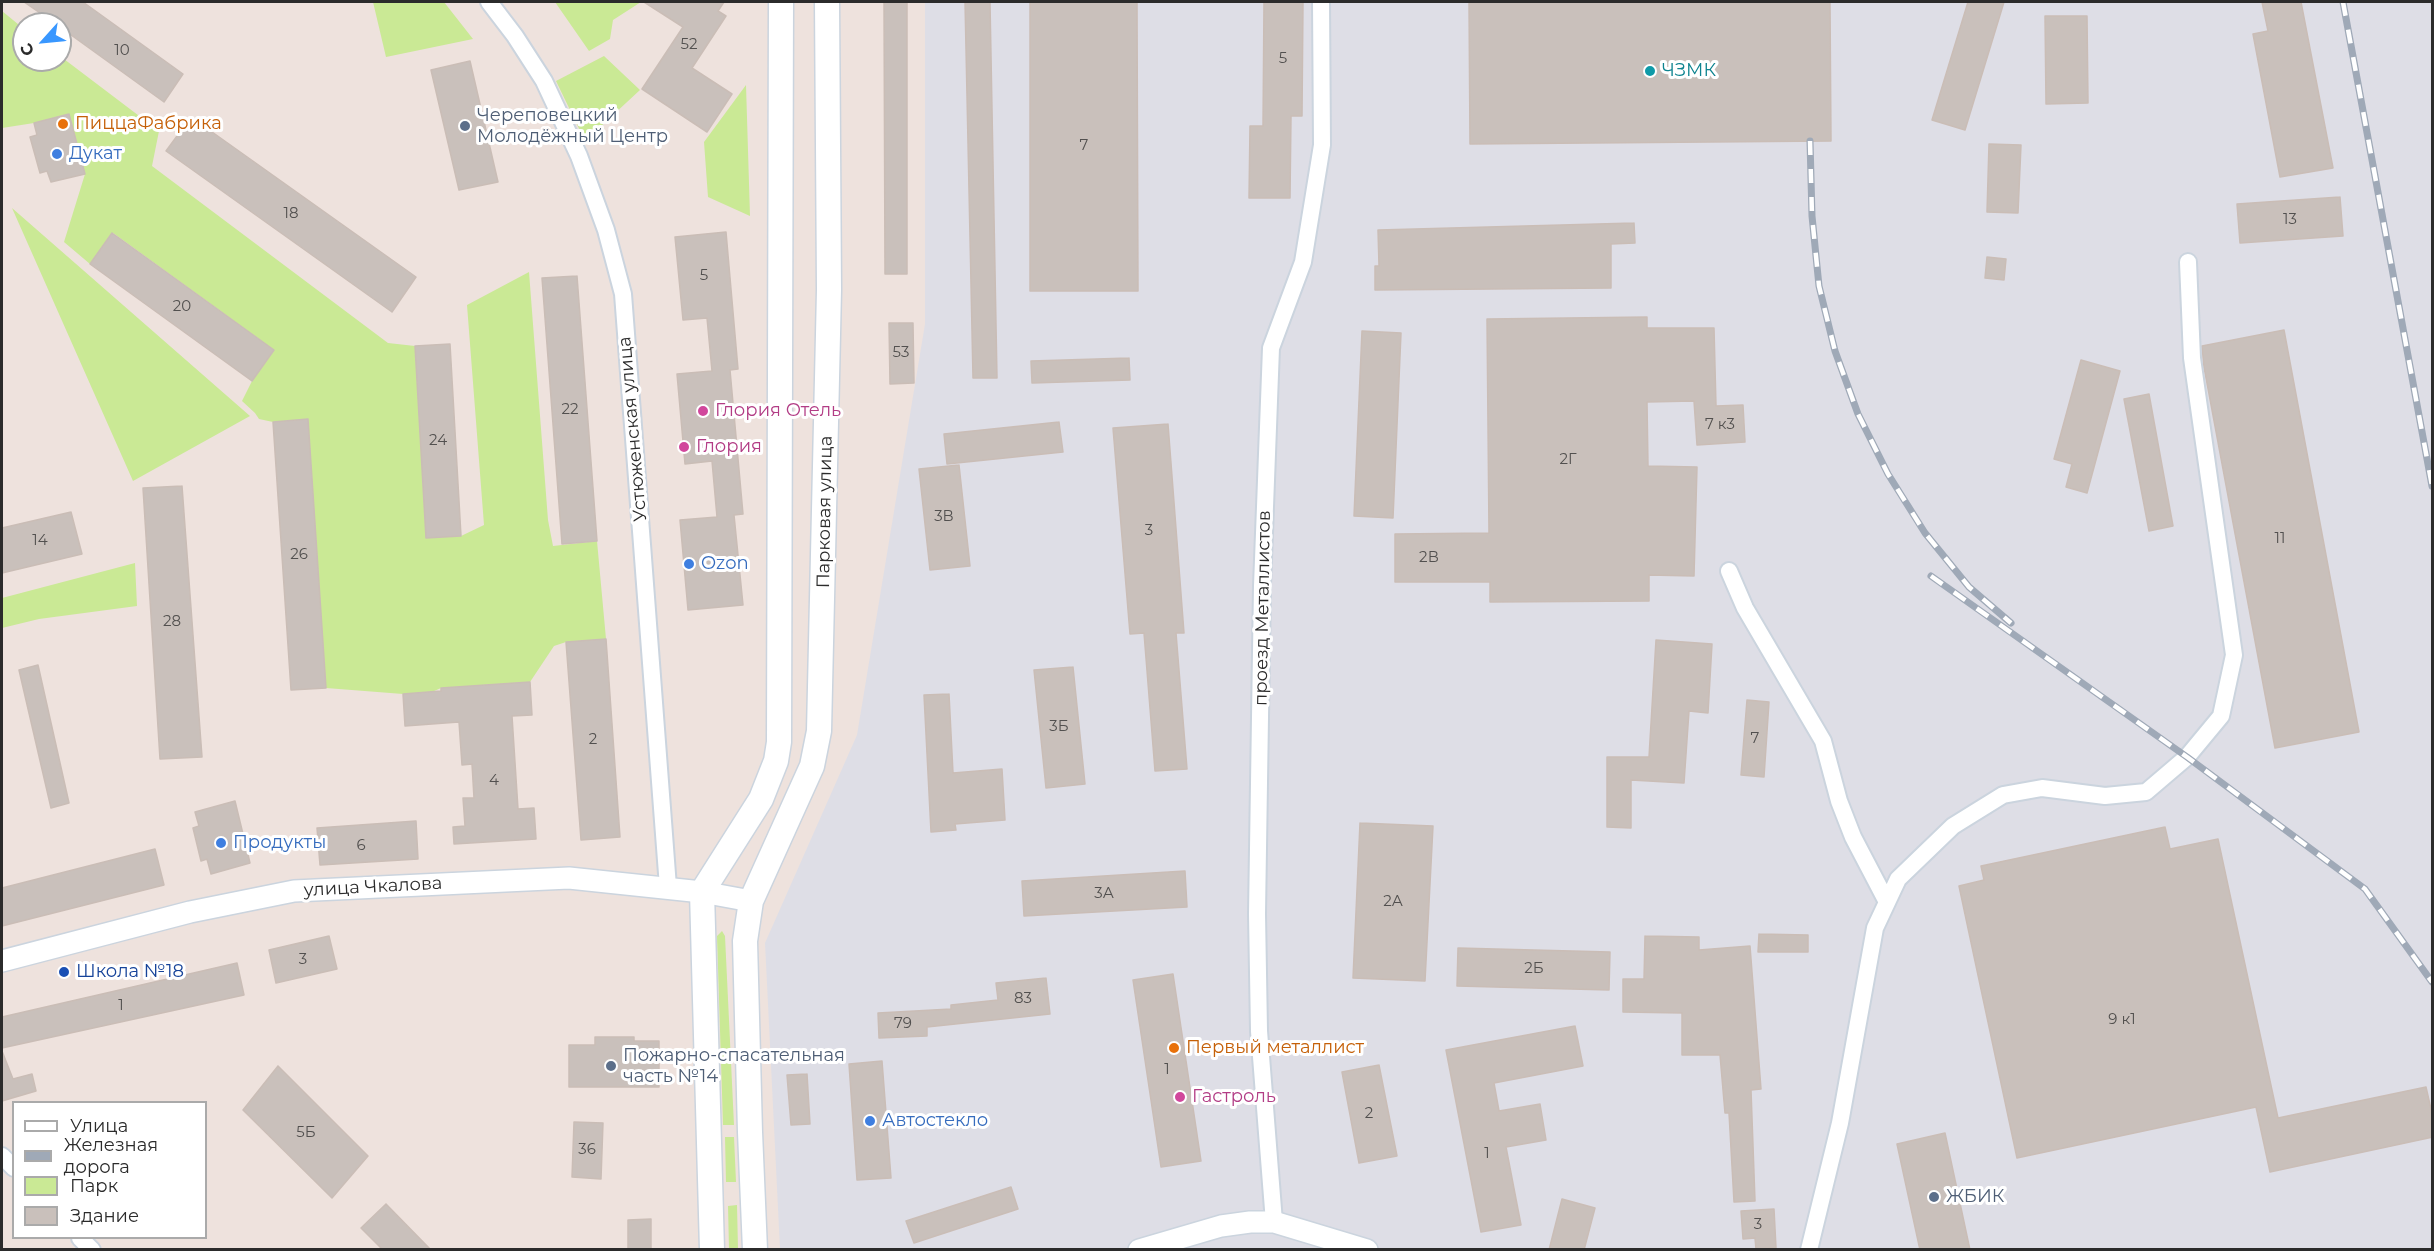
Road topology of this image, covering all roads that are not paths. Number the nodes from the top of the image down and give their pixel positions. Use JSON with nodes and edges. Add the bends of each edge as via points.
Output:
{"nodes":[{"id":1,"x":489,"y":2,"type":"edge"},
{"id":2,"x":781,"y":2,"type":"edge"},
{"id":3,"x":827,"y":2,"type":"edge"},
{"id":4,"x":1321,"y":2,"type":"edge"},
{"id":5,"x":2188,"y":262,"type":"dead end"},
{"id":6,"x":1729,"y":571,"type":"dead end"},
{"id":7,"x":668,"y":887,"type":"junction"},
{"id":8,"x":702,"y":892,"type":"junction"},
{"id":9,"x":751,"y":901,"type":"junction"},
{"id":10,"x":1887,"y":902,"type":"junction"},
{"id":11,"x":2,"y":961,"type":"edge"},
{"id":12,"x":1274,"y":1222,"type":"junction"},
{"id":13,"x":81,"y":1239,"type":"edge"},
{"id":14,"x":92,"y":1250,"type":"edge"},
{"id":15,"x":712,"y":1250,"type":"edge"},
{"id":16,"x":755,"y":1250,"type":"edge"},
{"id":17,"x":1139,"y":1250,"type":"edge"},
{"id":18,"x":1367,"y":1250,"type":"edge"},
{"id":19,"x":1809,"y":1250,"type":"edge"}],
"edges":[{"from":1,"to":7,"type":"street","name":"Устюженская улица","via":[[544,81],[579,156],[606,230],[623,294]]},
{"from":2,"to":8,"type":"main road","via":[[779,742],[761,799]]},
{"from":3,"to":9,"type":"main road","name":"Парковая улица","via":[[829,290],[819,731],[812,766]]},
{"from":4,"to":12,"type":"street","name":"проезд Металлистов","via":[[1322,145],[1303,262],[1271,348],[1262,586],[1257,915],[1259,1031]]},
{"from":5,"to":10,"type":"street","via":[[2192,358],[2234,655],[2222,716],[2187,757],[2146,792],[2105,796],[2042,788],[2003,795],[1953,826],[1898,879]]},
{"from":6,"to":10,"type":"street","via":[[1744,608],[1823,741],[1853,837]]},
{"from":7,"to":8,"type":"street","name":"улица Чкалова"},
{"from":7,"to":11,"type":"street","name":"улица Чкалова","via":[[569,878],[294,891],[190,912]]},
{"from":8,"to":9,"type":"street","name":"улица Чкалова"},
{"from":8,"to":15,"type":"main road"},
{"from":9,"to":16,"type":"main road","via":[[745,941]]},
{"from":10,"to":19,"type":"street","via":[[1875,928],[1840,1123]]},
{"from":12,"to":17,"type":"street","via":[[1221,1226]]},
{"from":12,"to":18,"type":"street"},
{"from":13,"to":14,"type":"street"}]}
